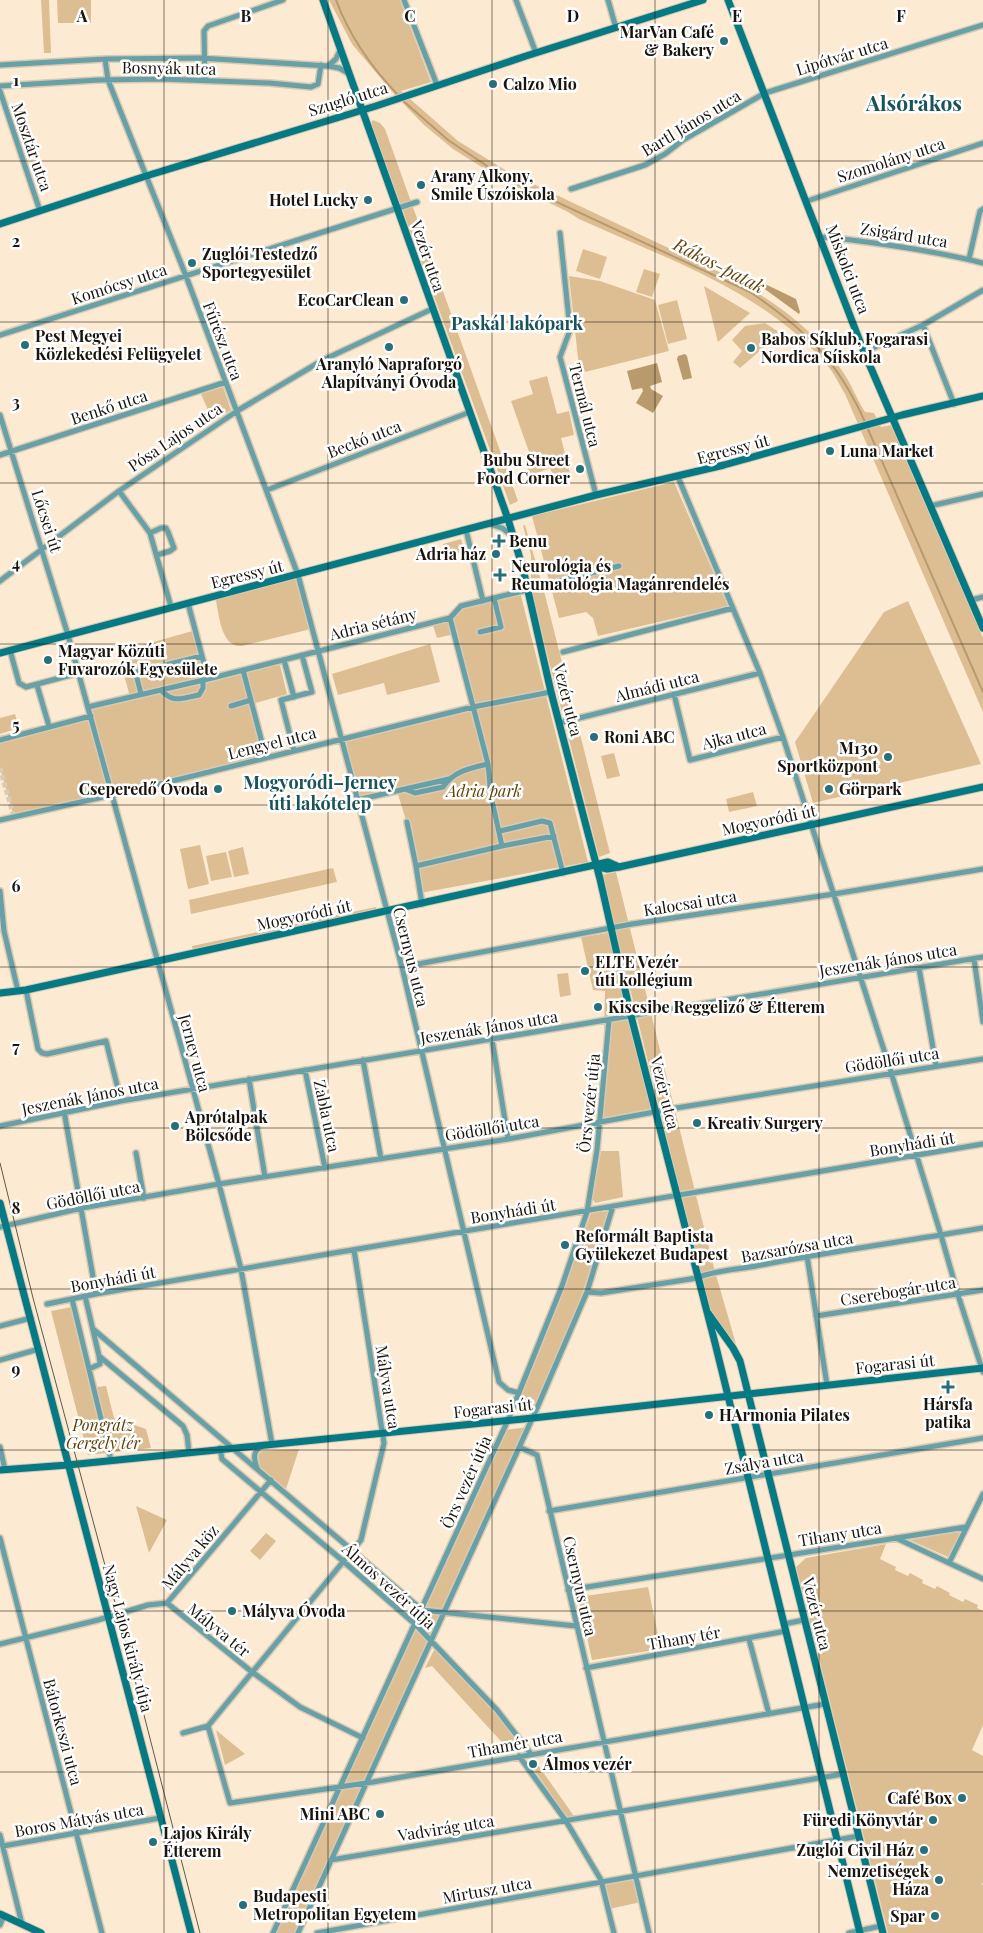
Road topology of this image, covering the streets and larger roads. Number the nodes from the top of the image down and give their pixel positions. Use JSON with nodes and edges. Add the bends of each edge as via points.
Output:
{"nodes":[{"id":1,"x":283,"y":0,"type":"edge"},
{"id":2,"x":322,"y":0,"type":"edge"},
{"id":3,"x":404,"y":0,"type":"edge"},
{"id":4,"x":516,"y":0,"type":"edge"},
{"id":5,"x":608,"y":0,"type":"edge"},
{"id":6,"x":703,"y":0,"type":"edge"},
{"id":7,"x":728,"y":0,"type":"edge"},
{"id":8,"x":983,"y":25,"type":"edge"},
{"id":9,"x":616,"y":28,"type":"junction"},
{"id":10,"x":340,"y":50,"type":"junction"},
{"id":11,"x":536,"y":53,"type":"junction"},
{"id":12,"x":205,"y":58,"type":"junction"},
{"id":13,"x":105,"y":59,"type":"junction"},
{"id":14,"x":0,"y":65,"type":"edge"},
{"id":15,"x":321,"y":66,"type":"junction"},
{"id":16,"x":328,"y":66,"type":"junction"},
{"id":17,"x":348,"y":73,"type":"junction"},
{"id":18,"x":108,"y":80,"type":"junction"},
{"id":19,"x":205,"y":80,"type":"junction"},
{"id":20,"x":437,"y":85,"type":"junction"},
{"id":21,"x":0,"y":86,"type":"edge"},
{"id":22,"x":0,"y":91,"type":"edge"},
{"id":23,"x":765,"y":94,"type":"junction"},
{"id":24,"x":362,"y":110,"type":"junction"},
{"id":25,"x":983,"y":143,"type":"edge"},
{"id":26,"x":146,"y":176,"type":"junction"},
{"id":27,"x":571,"y":189,"type":"dead end"},
{"id":28,"x":807,"y":201,"type":"junction"},
{"id":29,"x":417,"y":202,"type":"dead end"},
{"id":30,"x":983,"y":208,"type":"edge"},
{"id":31,"x":397,"y":209,"type":"junction"},
{"id":32,"x":40,"y":211,"type":"junction"},
{"id":33,"x":0,"y":224,"type":"edge"},
{"id":34,"x":560,"y":233,"type":"dead end"},
{"id":35,"x":821,"y":238,"type":"junction"},
{"id":36,"x":969,"y":259,"type":"junction"},
{"id":37,"x":983,"y":263,"type":"edge"},
{"id":38,"x":186,"y":276,"type":"junction"},
{"id":39,"x":983,"y":290,"type":"edge"},
{"id":40,"x":432,"y":309,"type":"junction"},
{"id":41,"x":923,"y":325,"type":"junction"},
{"id":42,"x":0,"y":335,"type":"edge"},
{"id":43,"x":864,"y":352,"type":"junction"},
{"id":44,"x":226,"y":382,"type":"junction"},
{"id":45,"x":983,"y":396,"type":"edge"},
{"id":46,"x":954,"y":404,"type":"junction"},
{"id":47,"x":237,"y":411,"type":"junction"},
{"id":48,"x":470,"y":412,"type":"junction"},
{"id":49,"x":0,"y":415,"type":"edge"},
{"id":50,"x":892,"y":419,"type":"junction"},
{"id":51,"x":12,"y":452,"type":"junction"},
{"id":52,"x":0,"y":456,"type":"edge"},
{"id":53,"x":678,"y":477,"type":"junction"},
{"id":54,"x":267,"y":490,"type":"junction"},
{"id":55,"x":119,"y":491,"type":"junction"},
{"id":56,"x":983,"y":494,"type":"edge"},
{"id":57,"x":596,"y":495,"type":"junction"},
{"id":58,"x":930,"y":506,"type":"junction"},
{"id":59,"x":508,"y":518,"type":"junction"},
{"id":60,"x":490,"y":524,"type":"junction"},
{"id":61,"x":466,"y":530,"type":"junction"},
{"id":62,"x":150,"y":533,"type":"junction"},
{"id":63,"x":514,"y":536,"type":"junction"},
{"id":64,"x":42,"y":548,"type":"junction"},
{"id":65,"x":157,"y":555,"type":"junction"},
{"id":66,"x":619,"y":566,"type":"dead end"},
{"id":67,"x":298,"y":575,"type":"junction"},
{"id":68,"x":0,"y":581,"type":"edge"},
{"id":69,"x":547,"y":584,"type":"dead end"},
{"id":70,"x":527,"y":590,"type":"junction"},
{"id":71,"x":983,"y":597,"type":"edge"},
{"id":72,"x":494,"y":598,"type":"junction"},
{"id":73,"x":971,"y":600,"type":"junction"},
{"id":74,"x":483,"y":601,"type":"junction"},
{"id":75,"x":188,"y":603,"type":"junction"},
{"id":76,"x":171,"y":607,"type":"junction"},
{"id":77,"x":733,"y":608,"type":"junction"},
{"id":78,"x":450,"y":618,"type":"junction"},
{"id":79,"x":983,"y":628,"type":"edge"},
{"id":80,"x":480,"y":632,"type":"dead end"},
{"id":81,"x":68,"y":635,"type":"junction"},
{"id":82,"x":10,"y":650,"type":"junction"},
{"id":83,"x":317,"y":651,"type":"junction"},
{"id":84,"x":563,"y":652,"type":"dead end"},
{"id":85,"x":0,"y":653,"type":"edge"},
{"id":86,"x":302,"y":655,"type":"junction"},
{"id":87,"x":202,"y":656,"type":"junction"},
{"id":88,"x":284,"y":660,"type":"junction"},
{"id":89,"x":243,"y":670,"type":"junction"},
{"id":90,"x":79,"y":673,"type":"junction"},
{"id":91,"x":760,"y":673,"type":"junction"},
{"id":92,"x":206,"y":679,"type":"junction"},
{"id":93,"x":37,"y":684,"type":"junction"},
{"id":94,"x":161,"y":690,"type":"junction"},
{"id":95,"x":551,"y":692,"type":"junction"},
{"id":96,"x":141,"y":694,"type":"junction"},
{"id":97,"x":674,"y":694,"type":"junction"},
{"id":98,"x":294,"y":697,"type":"junction"},
{"id":99,"x":251,"y":700,"type":"junction"},
{"id":100,"x":231,"y":706,"type":"dead end"},
{"id":101,"x":88,"y":707,"type":"junction"},
{"id":102,"x":473,"y":707,"type":"junction"},
{"id":103,"x":90,"y":716,"type":"junction"},
{"id":104,"x":559,"y":723,"type":"junction"},
{"id":105,"x":49,"y":726,"type":"junction"},
{"id":106,"x":784,"y":737,"type":"junction"},
{"id":107,"x":0,"y":740,"type":"edge"},
{"id":108,"x":341,"y":740,"type":"junction"},
{"id":109,"x":294,"y":751,"type":"junction"},
{"id":110,"x":266,"y":758,"type":"junction"},
{"id":111,"x":488,"y":764,"type":"junction"},
{"id":112,"x":983,"y":787,"type":"edge"},
{"id":113,"x":114,"y":795,"type":"junction"},
{"id":114,"x":357,"y":800,"type":"junction"},
{"id":115,"x":0,"y":820,"type":"edge"},
{"id":116,"x":406,"y":822,"type":"dead end"},
{"id":117,"x":811,"y":824,"type":"junction"},
{"id":118,"x":500,"y":831,"type":"junction"},
{"id":119,"x":554,"y":836,"type":"junction"},
{"id":120,"x":502,"y":846,"type":"junction"},
{"id":121,"x":416,"y":866,"type":"junction"},
{"id":122,"x":596,"y":866,"type":"junction"},
{"id":123,"x":983,"y":869,"type":"edge"},
{"id":124,"x":563,"y":873,"type":"junction"},
{"id":125,"x":0,"y":891,"type":"edge"},
{"id":126,"x":834,"y":894,"type":"junction"},
{"id":127,"x":422,"y":904,"type":"junction"},
{"id":128,"x":387,"y":911,"type":"junction"},
{"id":129,"x":611,"y":929,"type":"junction"},
{"id":130,"x":983,"y":958,"type":"edge"},
{"id":131,"x":974,"y":959,"type":"junction"},
{"id":132,"x":158,"y":961,"type":"junction"},
{"id":133,"x":402,"y":967,"type":"junction"},
{"id":134,"x":919,"y":968,"type":"junction"},
{"id":135,"x":861,"y":977,"type":"junction"},
{"id":136,"x":22,"y":990,"type":"junction"},
{"id":137,"x":0,"y":993,"type":"edge"},
{"id":138,"x":0,"y":998,"type":"edge"},
{"id":139,"x":631,"y":1016,"type":"junction"},
{"id":140,"x":609,"y":1020,"type":"junction"},
{"id":141,"x":983,"y":1022,"type":"edge"},
{"id":142,"x":492,"y":1039,"type":"junction"},
{"id":143,"x":421,"y":1051,"type":"junction"},
{"id":144,"x":983,"y":1059,"type":"edge"},
{"id":145,"x":364,"y":1060,"type":"junction"},
{"id":146,"x":936,"y":1065,"type":"junction"},
{"id":147,"x":305,"y":1070,"type":"junction"},
{"id":148,"x":892,"y":1072,"type":"junction"},
{"id":149,"x":249,"y":1079,"type":"junction"},
{"id":150,"x":192,"y":1090,"type":"junction"},
{"id":151,"x":121,"y":1101,"type":"junction"},
{"id":152,"x":64,"y":1111,"type":"junction"},
{"id":153,"x":655,"y":1112,"type":"junction"},
{"id":154,"x":600,"y":1122,"type":"junction"},
{"id":155,"x":0,"y":1126,"type":"edge"},
{"id":156,"x":508,"y":1139,"type":"junction"},
{"id":157,"x":983,"y":1144,"type":"edge"},
{"id":158,"x":443,"y":1149,"type":"junction"},
{"id":159,"x":136,"y":1152,"type":"dead end"},
{"id":160,"x":916,"y":1156,"type":"junction"},
{"id":161,"x":381,"y":1159,"type":"junction"},
{"id":162,"x":325,"y":1168,"type":"junction"},
{"id":163,"x":265,"y":1177,"type":"junction"},
{"id":164,"x":219,"y":1184,"type":"junction"},
{"id":165,"x":677,"y":1195,"type":"junction"},
{"id":166,"x":144,"y":1198,"type":"junction"},
{"id":167,"x":0,"y":1204,"type":"edge"},
{"id":168,"x":613,"y":1206,"type":"junction"},
{"id":169,"x":82,"y":1208,"type":"junction"},
{"id":170,"x":587,"y":1212,"type":"junction"},
{"id":171,"x":3,"y":1226,"type":"edge"},
{"id":172,"x":983,"y":1228,"type":"edge"},
{"id":173,"x":462,"y":1232,"type":"junction"},
{"id":174,"x":941,"y":1235,"type":"junction"},
{"id":175,"x":354,"y":1250,"type":"junction"},
{"id":176,"x":807,"y":1256,"type":"junction"},
{"id":177,"x":240,"y":1269,"type":"junction"},
{"id":178,"x":697,"y":1278,"type":"junction"},
{"id":179,"x":983,"y":1290,"type":"edge"},
{"id":180,"x":586,"y":1292,"type":"junction"},
{"id":181,"x":96,"y":1294,"type":"junction"},
{"id":182,"x":958,"y":1295,"type":"junction"},
{"id":183,"x":85,"y":1296,"type":"junction"},
{"id":184,"x":72,"y":1299,"type":"junction"},
{"id":185,"x":47,"y":1304,"type":"dead end"},
{"id":186,"x":706,"y":1310,"type":"junction"},
{"id":187,"x":816,"y":1316,"type":"junction"},
{"id":188,"x":31,"y":1318,"type":"junction"},
{"id":189,"x":0,"y":1326,"type":"edge"},
{"id":190,"x":93,"y":1329,"type":"junction"},
{"id":191,"x":726,"y":1338,"type":"junction"},
{"id":192,"x":715,"y":1343,"type":"junction"},
{"id":193,"x":38,"y":1349,"type":"junction"},
{"id":194,"x":99,"y":1356,"type":"junction"},
{"id":195,"x":0,"y":1360,"type":"edge"},
{"id":196,"x":89,"y":1369,"type":"junction"},
{"id":197,"x":982,"y":1370,"type":"edge"},
{"id":198,"x":827,"y":1385,"type":"junction"},
{"id":199,"x":519,"y":1393,"type":"junction"},
{"id":200,"x":748,"y":1393,"type":"junction"},
{"id":201,"x":727,"y":1395,"type":"junction"},
{"id":202,"x":752,"y":1411,"type":"junction"},
{"id":203,"x":533,"y":1418,"type":"junction"},
{"id":204,"x":508,"y":1420,"type":"junction"},
{"id":205,"x":383,"y":1432,"type":"junction"},
{"id":206,"x":983,"y":1438,"type":"edge"},
{"id":207,"x":268,"y":1444,"type":"junction"},
{"id":208,"x":0,"y":1447,"type":"edge"},
{"id":209,"x":232,"y":1447,"type":"junction"},
{"id":210,"x":519,"y":1447,"type":"junction"},
{"id":211,"x":220,"y":1448,"type":"junction"},
{"id":212,"x":189,"y":1452,"type":"junction"},
{"id":213,"x":112,"y":1460,"type":"junction"},
{"id":214,"x":68,"y":1465,"type":"junction"},
{"id":215,"x":258,"y":1469,"type":"junction"},
{"id":216,"x":2,"y":1470,"type":"edge"},
{"id":217,"x":768,"y":1474,"type":"junction"},
{"id":218,"x":747,"y":1477,"type":"junction"},
{"id":219,"x":271,"y":1480,"type":"junction"},
{"id":220,"x":261,"y":1492,"type":"junction"},
{"id":221,"x":983,"y":1494,"type":"edge"},
{"id":222,"x":549,"y":1511,"type":"junction"},
{"id":223,"x":966,"y":1526,"type":"junction"},
{"id":224,"x":0,"y":1538,"type":"edge"},
{"id":225,"x":896,"y":1538,"type":"junction"},
{"id":226,"x":353,"y":1549,"type":"junction"},
{"id":227,"x":788,"y":1555,"type":"junction"},
{"id":228,"x":764,"y":1559,"type":"junction"},
{"id":229,"x":343,"y":1561,"type":"junction"},
{"id":230,"x":949,"y":1563,"type":"junction"},
{"id":231,"x":983,"y":1579,"type":"edge"},
{"id":232,"x":568,"y":1590,"type":"junction"},
{"id":233,"x":167,"y":1603,"type":"junction"},
{"id":234,"x":422,"y":1610,"type":"junction"},
{"id":235,"x":443,"y":1613,"type":"junction"},
{"id":236,"x":109,"y":1617,"type":"junction"},
{"id":237,"x":804,"y":1620,"type":"junction"},
{"id":238,"x":293,"y":1622,"type":"joint"},
{"id":239,"x":415,"y":1624,"type":"junction"},
{"id":240,"x":576,"y":1626,"type":"junction"},
{"id":241,"x":785,"y":1628,"type":"junction"},
{"id":242,"x":26,"y":1638,"type":"junction"},
{"id":243,"x":749,"y":1639,"type":"junction"},
{"id":244,"x":431,"y":1640,"type":"junction"},
{"id":245,"x":0,"y":1644,"type":"edge"},
{"id":246,"x":586,"y":1668,"type":"junction"},
{"id":247,"x":252,"y":1672,"type":"junction"},
{"id":248,"x":826,"y":1704,"type":"junction"},
{"id":249,"x":804,"y":1708,"type":"junction"},
{"id":250,"x":769,"y":1714,"type":"junction"},
{"id":251,"x":208,"y":1726,"type":"junction"},
{"id":252,"x":183,"y":1733,"type":"dead end"},
{"id":253,"x":363,"y":1738,"type":"junction"},
{"id":254,"x":603,"y":1742,"type":"junction"},
{"id":255,"x":531,"y":1754,"type":"junction"},
{"id":256,"x":519,"y":1756,"type":"junction"},
{"id":257,"x":843,"y":1774,"type":"junction"},
{"id":258,"x":823,"y":1778,"type":"junction"},
{"id":259,"x":366,"y":1783,"type":"junction"},
{"id":260,"x":341,"y":1786,"type":"junction"},
{"id":261,"x":620,"y":1813,"type":"junction"},
{"id":262,"x":160,"y":1818,"type":"junction"},
{"id":263,"x":566,"y":1821,"type":"junction"},
{"id":264,"x":76,"y":1833,"type":"junction"},
{"id":265,"x":0,"y":1835,"type":"edge"},
{"id":266,"x":859,"y":1836,"type":"junction"},
{"id":267,"x":838,"y":1841,"type":"junction"},
{"id":268,"x":3,"y":1846,"type":"junction"},
{"id":269,"x":331,"y":1860,"type":"junction"},
{"id":270,"x":636,"y":1877,"type":"junction"},
{"id":271,"x":602,"y":1883,"type":"junction"},
{"id":272,"x":2,"y":1915,"type":"edge"},
{"id":273,"x":0,"y":1925,"type":"edge"},
{"id":274,"x":25,"y":1928,"type":"edge"},
{"id":275,"x":882,"y":1930,"type":"edge"},
{"id":276,"x":860,"y":1932,"type":"edge"},
{"id":277,"x":41,"y":1933,"type":"edge"},
{"id":278,"x":102,"y":1933,"type":"edge"},
{"id":279,"x":191,"y":1933,"type":"edge"},
{"id":280,"x":273,"y":1933,"type":"edge"},
{"id":281,"x":298,"y":1933,"type":"edge"},
{"id":282,"x":317,"y":1933,"type":"edge"},
{"id":283,"x":614,"y":1933,"type":"edge"},
{"id":284,"x":649,"y":1933,"type":"edge"},
{"id":285,"x":849,"y":1933,"type":"edge"}],
"edges":[{"from":1,"to":12,"type":"street","via":[[210,24],[204,31]]},
{"from":2,"to":10,"type":"street","name":"Vezér utca"},
{"from":3,"to":20,"type":"street"},
{"from":4,"to":11,"type":"street"},
{"from":5,"to":9,"type":"street"},
{"from":6,"to":9,"type":"street","name":"Szugló utca"},
{"from":7,"to":23,"type":"street","name":"Miskolci utca"},
{"from":8,"to":23,"type":"street","name":"Lipótvár utca"},
{"from":9,"to":11,"type":"street","name":"Szugló utca"},
{"from":10,"to":16,"type":"street"},
{"from":10,"to":17,"type":"street","name":"Vezér utca"},
{"from":11,"to":20,"type":"street","name":"Szugló utca"},
{"from":12,"to":13,"type":"street","name":"Bosnyák utca"},
{"from":12,"to":15,"type":"street","name":"Bosnyák utca"},
{"from":12,"to":19,"type":"street"},
{"from":13,"to":14,"type":"street","name":"Bosnyák utca"},
{"from":13,"to":18,"type":"street","name":"Fűrész utca"},
{"from":15,"to":16,"type":"street","name":"Bosnyák utca"},
{"from":15,"to":19,"type":"street","name":"Bosnyák utca","via":[[318,84],[314,87]]},
{"from":16,"to":17,"type":"street","name":"Bosnyák utca"},
{"from":17,"to":24,"type":"street","name":"Vezér utca"},
{"from":18,"to":19,"type":"street","name":"Bosnyák utca"},
{"from":18,"to":21,"type":"street","name":"Bosnyák utca"},
{"from":18,"to":26,"type":"street","name":"Fűrész utca"},
{"from":20,"to":24,"type":"street","name":"Szugló utca"},
{"from":22,"to":32,"type":"street","name":"Mosztár utca"},
{"from":23,"to":27,"type":"street","name":"Bartl János utca","via":[[645,165]]},
{"from":23,"to":28,"type":"street","name":"Miskolci utca"},
{"from":24,"to":26,"type":"street","name":"Szugló utca"},
{"from":24,"to":31,"type":"street","name":"Vezér utca"},
{"from":25,"to":28,"type":"street","name":"Szomolány utca"},
{"from":26,"to":32,"type":"street","name":"Szugló utca"},
{"from":26,"to":38,"type":"street","name":"Fűrész utca"},
{"from":28,"to":35,"type":"street","name":"Miskolci utca"},
{"from":29,"to":31,"type":"street","name":"Komócsy utca"},
{"from":30,"to":36,"type":"street"},
{"from":31,"to":38,"type":"street","name":"Komócsy utca"},
{"from":31,"to":40,"type":"street","name":"Vezér utca"},
{"from":32,"to":33,"type":"street","name":"Szugló utca"},
{"from":34,"to":57,"type":"street","name":"Termál utca","via":[[570,330],[560,357]]},
{"from":35,"to":36,"type":"street","name":"Zsigárd utca","via":[[886,244]]},
{"from":35,"to":43,"type":"street","name":"Miskolci utca"},
{"from":36,"to":37,"type":"street","name":"Zsigárd utca"},
{"from":38,"to":42,"type":"street","name":"Komócsy utca"},
{"from":38,"to":44,"type":"street","name":"Fűrész utca"},
{"from":39,"to":41,"type":"street"},
{"from":40,"to":47,"type":"street","name":"Pósa Lajos utca","via":[[323,360]]},
{"from":40,"to":48,"type":"street","name":"Vezér utca"},
{"from":41,"to":43,"type":"street"},
{"from":41,"to":46,"type":"street"},
{"from":43,"to":50,"type":"street","name":"Miskolci utca"},
{"from":44,"to":47,"type":"street","name":"Fűrész utca"},
{"from":44,"to":51,"type":"street","name":"Benkő utca"},
{"from":45,"to":46,"type":"street","name":"Egressy út"},
{"from":46,"to":50,"type":"street","name":"Egressy út"},
{"from":47,"to":54,"type":"street","name":"Fűrész utca"},
{"from":47,"to":55,"type":"street","name":"Pósa Lajos utca"},
{"from":48,"to":54,"type":"street","name":"Beckó utca"},
{"from":48,"to":59,"type":"street","name":"Vezér utca"},
{"from":49,"to":51,"type":"street","name":"Lőcsei út"},
{"from":50,"to":53,"type":"street","name":"Egressy út"},
{"from":50,"to":58,"type":"street","name":"Miskolci utca"},
{"from":51,"to":52,"type":"street","name":"Benkő utca"},
{"from":51,"to":64,"type":"street","name":"Lőcsei út"},
{"from":53,"to":57,"type":"street","name":"Egressy út"},
{"from":53,"to":77,"type":"street"},
{"from":54,"to":67,"type":"street","name":"Fűrész utca"},
{"from":55,"to":62,"type":"street"},
{"from":55,"to":64,"type":"street","name":"Pósa Lajos utca"},
{"from":56,"to":58,"type":"street"},
{"from":57,"to":59,"type":"street","name":"Egressy út"},
{"from":58,"to":73,"type":"street","name":"Miskolci utca"},
{"from":59,"to":60,"type":"street","name":"Egressy út"},
{"from":59,"to":63,"type":"street","name":"Vezér utca"},
{"from":60,"to":61,"type":"street","name":"Egressy út"},
{"from":60,"to":63,"type":"street"},
{"from":61,"to":67,"type":"street","name":"Egressy út"},
{"from":61,"to":74,"type":"street"},
{"from":62,"to":65,"type":"street"},
{"from":62,"to":65,"type":"street","via":[[166,528],[173,544],[170,552]]},
{"from":63,"to":70,"type":"street","name":"Vezér utca"},
{"from":64,"to":68,"type":"street","name":"Pósa Lajos utca"},
{"from":64,"to":81,"type":"street","name":"Lőcsei út"},
{"from":65,"to":76,"type":"street"},
{"from":66,"to":69,"type":"street"},
{"from":67,"to":75,"type":"street","name":"Egressy út"},
{"from":67,"to":83,"type":"street","name":"Csernyus utca"},
{"from":70,"to":72,"type":"street","name":"Adria sétány"},
{"from":70,"to":95,"type":"street","name":"Vezér utca"},
{"from":71,"to":73,"type":"street"},
{"from":72,"to":74,"type":"street","name":"Adria sétány"},
{"from":72,"to":80,"type":"street","via":[[501,627]]},
{"from":73,"to":79,"type":"street","name":"Miskolci utca"},
{"from":74,"to":78,"type":"street","name":"Adria sétány","via":[[461,606]]},
{"from":75,"to":76,"type":"street","name":"Egressy út"},
{"from":75,"to":87,"type":"street"},
{"from":76,"to":81,"type":"street","name":"Egressy út"},
{"from":77,"to":84,"type":"street"},
{"from":77,"to":91,"type":"street"},
{"from":78,"to":83,"type":"street","name":"Adria sétány"},
{"from":78,"to":102,"type":"street"},
{"from":81,"to":82,"type":"street","name":"Egressy út"},
{"from":81,"to":90,"type":"street","name":"Jerney utca"},
{"from":82,"to":85,"type":"street","name":"Egressy út"},
{"from":82,"to":93,"type":"street","via":[[19,683],[26,687]]},
{"from":83,"to":86,"type":"street","name":"Adria sétány"},
{"from":83,"to":108,"type":"street","name":"Csernyus utca"},
{"from":86,"to":88,"type":"street","name":"Adria sétány"},
{"from":86,"to":98,"type":"street","via":[[312,692]]},
{"from":87,"to":92,"type":"street"},
{"from":87,"to":96,"type":"street","via":[[137,672]]},
{"from":88,"to":89,"type":"street","name":"Adria sétány"},
{"from":88,"to":98,"type":"street"},
{"from":89,"to":92,"type":"street","name":"Adria sétány"},
{"from":89,"to":99,"type":"street"},
{"from":90,"to":93,"type":"street"},
{"from":90,"to":101,"type":"street","name":"Jerney utca"},
{"from":91,"to":97,"type":"street","name":"Almádi utca"},
{"from":91,"to":106,"type":"street"},
{"from":92,"to":94,"type":"street","name":"Adria sétány"},
{"from":92,"to":94,"type":"street","via":[[199,695],[173,700]]},
{"from":93,"to":105,"type":"street"},
{"from":94,"to":96,"type":"street","name":"Adria sétány"},
{"from":95,"to":102,"type":"street","name":"Lengyel utca"},
{"from":95,"to":104,"type":"street","name":"Vezér utca"},
{"from":96,"to":101,"type":"street","name":"Adria sétány"},
{"from":97,"to":104,"type":"street","name":"Almádi utca"},
{"from":97,"to":106,"type":"street","name":"Ajka utca","via":[[690,760]]},
{"from":98,"to":109,"type":"street","via":[[281,700]]},
{"from":99,"to":100,"type":"street"},
{"from":99,"to":110,"type":"street"},
{"from":101,"to":103,"type":"street","name":"Jerney utca"},
{"from":102,"to":108,"type":"street","name":"Lengyel utca"},
{"from":102,"to":111,"type":"street"},
{"from":103,"to":105,"type":"street"},
{"from":103,"to":113,"type":"street","name":"Jerney utca"},
{"from":104,"to":122,"type":"street","name":"Vezér utca"},
{"from":105,"to":107,"type":"street"},
{"from":106,"to":117,"type":"street"},
{"from":108,"to":109,"type":"street","name":"Lengyel utca"},
{"from":108,"to":114,"type":"street","name":"Csernyus utca"},
{"from":109,"to":110,"type":"street","name":"Lengyel utca"},
{"from":110,"to":113,"type":"street","name":"Lengyel utca"},
{"from":111,"to":114,"type":"street","via":[[464,769],[443,787],[416,793],[405,789]]},
{"from":111,"to":118,"type":"street","via":[[491,796]]},
{"from":112,"to":117,"type":"street","name":"Mogyoródi út"},
{"from":113,"to":115,"type":"street","name":"Lengyel utca"},
{"from":113,"to":132,"type":"street","name":"Jerney utca"},
{"from":114,"to":128,"type":"street","name":"Csernyus utca"},
{"from":116,"to":121,"type":"street"},
{"from":117,"to":122,"type":"street","name":"Mogyoródi út","via":[[619,867],[607,869]]},
{"from":117,"to":126,"type":"street"},
{"from":118,"to":119,"type":"street","via":[[546,821],[551,824]]},
{"from":118,"to":120,"type":"street"},
{"from":119,"to":120,"type":"street"},
{"from":119,"to":124,"type":"street"},
{"from":120,"to":121,"type":"street"},
{"from":121,"to":127,"type":"street"},
{"from":122,"to":124,"type":"street","name":"Mogyoródi út"},
{"from":122,"to":129,"type":"street","name":"Vezér utca"},
{"from":123,"to":126,"type":"street","name":"Kalocsai utca"},
{"from":124,"to":127,"type":"street","name":"Mogyoródi út"},
{"from":125,"to":136,"type":"street","via":[[4,931]]},
{"from":126,"to":129,"type":"street","name":"Kalocsai utca"},
{"from":126,"to":135,"type":"street"},
{"from":127,"to":128,"type":"street","name":"Mogyoródi út"},
{"from":128,"to":132,"type":"street","name":"Mogyoródi út"},
{"from":128,"to":133,"type":"street","name":"Csernyus utca"},
{"from":129,"to":133,"type":"street","name":"Kalocsai utca"},
{"from":129,"to":139,"type":"street","name":"Vezér utca"},
{"from":130,"to":131,"type":"street","name":"Jeszenák János utca"},
{"from":131,"to":134,"type":"street","name":"Jeszenák János utca"},
{"from":131,"to":141,"type":"street"},
{"from":132,"to":136,"type":"street","name":"Mogyoródi út"},
{"from":132,"to":150,"type":"street","name":"Jerney utca"},
{"from":133,"to":143,"type":"street","name":"Csernyus utca"},
{"from":134,"to":135,"type":"street","name":"Jeszenák János utca"},
{"from":134,"to":146,"type":"street"},
{"from":135,"to":139,"type":"street","name":"Jeszenák János utca"},
{"from":135,"to":148,"type":"street"},
{"from":136,"to":137,"type":"street","name":"Mogyoródi út"},
{"from":136,"to":138,"type":"street","name":"Mogyoródi út"},
{"from":136,"to":151,"type":"street","via":[[38,1049],[42,1053],[106,1041]]},
{"from":139,"to":140,"type":"street","name":"Jeszenák János utca"},
{"from":139,"to":153,"type":"street","name":"Vezér utca"},
{"from":140,"to":142,"type":"street","name":"Jeszenák János utca"},
{"from":140,"to":154,"type":"street","name":"Örs vezér útja"},
{"from":142,"to":143,"type":"street","name":"Jeszenák János utca"},
{"from":142,"to":156,"type":"street"},
{"from":143,"to":145,"type":"street","name":"Jeszenák János utca"},
{"from":143,"to":158,"type":"street","name":"Csernyus utca"},
{"from":144,"to":146,"type":"street","name":"Gödöllői utca"},
{"from":145,"to":147,"type":"street","name":"Jeszenák János utca"},
{"from":145,"to":161,"type":"street"},
{"from":146,"to":148,"type":"street","name":"Gödöllői utca"},
{"from":147,"to":149,"type":"street","name":"Jeszenák János utca"},
{"from":147,"to":162,"type":"street","name":"Zabla utca"},
{"from":148,"to":153,"type":"street","name":"Gödöllői utca"},
{"from":148,"to":160,"type":"street"},
{"from":149,"to":150,"type":"street","name":"Jeszenák János utca"},
{"from":149,"to":163,"type":"street"},
{"from":150,"to":151,"type":"street","name":"Jeszenák János utca"},
{"from":150,"to":164,"type":"street","name":"Jerney utca"},
{"from":151,"to":152,"type":"street","name":"Jeszenák János utca"},
{"from":152,"to":155,"type":"street","name":"Jeszenák János utca"},
{"from":152,"to":169,"type":"street"},
{"from":153,"to":154,"type":"street","name":"Gödöllői utca"},
{"from":153,"to":165,"type":"street","name":"Vezér utca"},
{"from":154,"to":156,"type":"street","name":"Gödöllői utca"},
{"from":154,"to":170,"type":"street","name":"Örs vezér útja"},
{"from":156,"to":158,"type":"street","name":"Gödöllői utca"},
{"from":157,"to":160,"type":"street","name":"Bonyhádi út"},
{"from":158,"to":161,"type":"street","name":"Gödöllői utca"},
{"from":158,"to":173,"type":"street","name":"Csernyus utca"},
{"from":159,"to":166,"type":"street"},
{"from":160,"to":165,"type":"street","name":"Bonyhádi út"},
{"from":160,"to":174,"type":"street"},
{"from":161,"to":162,"type":"street","name":"Gödöllői utca"},
{"from":162,"to":163,"type":"street","name":"Gödöllői utca"},
{"from":163,"to":164,"type":"street","name":"Gödöllői utca"},
{"from":164,"to":166,"type":"street","name":"Gödöllői utca"},
{"from":164,"to":177,"type":"street","name":"Jerney utca"},
{"from":165,"to":168,"type":"street","name":"Bonyhádi út"},
{"from":165,"to":178,"type":"street","name":"Vezér utca"},
{"from":166,"to":169,"type":"street","name":"Gödöllői utca"},
{"from":167,"to":171,"type":"street","name":"Nagy Lajos király útja"},
{"from":168,"to":170,"type":"street","name":"Bonyhádi út"},
{"from":168,"to":180,"type":"street","name":"Örs vezér útja"},
{"from":169,"to":171,"type":"street","name":"Gödöllői utca"},
{"from":169,"to":181,"type":"street"},
{"from":170,"to":173,"type":"street","name":"Bonyhádi út"},
{"from":170,"to":199,"type":"street","name":"Örs vezér útja","via":[[562,1286]]},
{"from":171,"to":188,"type":"street","name":"Nagy Lajos király útja"},
{"from":172,"to":174,"type":"street","name":"Bazsarózsa utca"},
{"from":173,"to":175,"type":"street","name":"Bonyhádi út"},
{"from":173,"to":199,"type":"street","name":"Csernyus utca","via":[[499,1382],[508,1390]]},
{"from":174,"to":176,"type":"street","name":"Bazsarózsa utca"},
{"from":174,"to":182,"type":"street"},
{"from":175,"to":177,"type":"street","name":"Bonyhádi út"},
{"from":175,"to":205,"type":"street","name":"Mályva utca"},
{"from":176,"to":178,"type":"street","name":"Bazsarózsa utca"},
{"from":176,"to":187,"type":"street"},
{"from":177,"to":181,"type":"street","name":"Bonyhádi út"},
{"from":177,"to":207,"type":"street","name":"Jerney utca"},
{"from":178,"to":180,"type":"street","name":"Bazsarózsa utca","via":[[601,1293]]},
{"from":178,"to":186,"type":"street","name":"Vezér utca"},
{"from":179,"to":182,"type":"street","name":"Cserebogár utca"},
{"from":180,"to":203,"type":"street","name":"Örs vezér útja"},
{"from":181,"to":183,"type":"street","name":"Bonyhádi út"},
{"from":182,"to":187,"type":"street","name":"Cserebogár utca"},
{"from":182,"to":197,"type":"street"},
{"from":183,"to":184,"type":"street","name":"Bonyhádi út"},
{"from":183,"to":190,"type":"street"},
{"from":184,"to":185,"type":"street","name":"Bonyhádi út"},
{"from":184,"to":196,"type":"street"},
{"from":186,"to":191,"type":"street","name":"Vezér utca"},
{"from":186,"to":192,"type":"street","name":"Vezér utca"},
{"from":187,"to":198,"type":"street"},
{"from":188,"to":189,"type":"street"},
{"from":188,"to":193,"type":"street","name":"Nagy Lajos király útja"},
{"from":190,"to":194,"type":"street"},
{"from":190,"to":209,"type":"street","name":"Álmos vezér útja"},
{"from":191,"to":192,"type":"street","via":[[720,1337]]},
{"from":191,"to":200,"type":"street","name":"Vezér utca","via":[[740,1361]]},
{"from":192,"to":201,"type":"street","name":"Vezér utca"},
{"from":193,"to":195,"type":"street"},
{"from":193,"to":214,"type":"street","name":"Nagy Lajos király útja"},
{"from":194,"to":196,"type":"street","via":[[100,1364]]},
{"from":194,"to":212,"type":"street","via":[[183,1426]]},
{"from":196,"to":213,"type":"street"},
{"from":197,"to":198,"type":"street","name":"Fogarasi út"},
{"from":198,"to":200,"type":"street","name":"Fogarasi út"},
{"from":199,"to":204,"type":"street","name":"Örs vezér útja"},
{"from":200,"to":201,"type":"street","name":"Fogarasi út"},
{"from":200,"to":202,"type":"street","name":"Vezér utca"},
{"from":201,"to":202,"type":"street","via":[[738,1397]]},
{"from":201,"to":203,"type":"street","name":"Fogarasi út"},
{"from":201,"to":218,"type":"street","name":"Vezér utca"},
{"from":202,"to":217,"type":"street","name":"Vezér utca"},
{"from":203,"to":204,"type":"street","name":"Fogarasi út"},
{"from":203,"to":210,"type":"street","name":"Örs vezér útja"},
{"from":204,"to":205,"type":"street","name":"Fogarasi út"},
{"from":204,"to":234,"type":"street","name":"Örs vezér útja"},
{"from":205,"to":207,"type":"street","name":"Fogarasi út"},
{"from":205,"to":226,"type":"street","name":"Mályva utca","via":[[384,1443],[361,1540]]},
{"from":206,"to":217,"type":"street","name":"Zsálya utca"},
{"from":207,"to":209,"type":"street","name":"Fogarasi út"},
{"from":207,"to":215,"type":"street","via":[[258,1448],[255,1454]]},
{"from":208,"to":216,"type":"street","name":"Fogarasi út"},
{"from":209,"to":211,"type":"street","name":"Fogarasi út"},
{"from":209,"to":215,"type":"street","name":"Álmos vezér útja"},
{"from":210,"to":222,"type":"street","name":"Csernyus utca","via":[[537,1455]]},
{"from":210,"to":235,"type":"street","name":"Örs vezér útja"},
{"from":211,"to":212,"type":"street","name":"Fogarasi út"},
{"from":211,"to":220,"type":"street","name":"Álmos vezér útja","via":[[222,1459]]},
{"from":212,"to":213,"type":"street","name":"Fogarasi út"},
{"from":213,"to":214,"type":"street","name":"Fogarasi út"},
{"from":214,"to":216,"type":"street","name":"Fogarasi út"},
{"from":214,"to":236,"type":"street","name":"Nagy Lajos király útja"},
{"from":215,"to":219,"type":"street","name":"Álmos vezér útja"},
{"from":217,"to":218,"type":"street","name":"Zsálya utca"},
{"from":217,"to":227,"type":"street","name":"Vezér utca"},
{"from":218,"to":222,"type":"street","name":"Zsálya utca"},
{"from":218,"to":228,"type":"street","name":"Vezér utca"},
{"from":219,"to":220,"type":"street","name":"Mályva köz"},
{"from":219,"to":226,"type":"street","name":"Álmos vezér útja"},
{"from":220,"to":229,"type":"street","name":"Álmos vezér útja"},
{"from":220,"to":233,"type":"street","name":"Mályva köz"},
{"from":221,"to":223,"type":"street"},
{"from":222,"to":232,"type":"street","name":"Csernyus utca"},
{"from":223,"to":225,"type":"street","name":"Tihany utca"},
{"from":223,"to":230,"type":"street"},
{"from":224,"to":242,"type":"street","name":"Bátorkeszi utca"},
{"from":225,"to":227,"type":"street","name":"Tihany utca"},
{"from":225,"to":230,"type":"street","name":"Tihany utca"},
{"from":226,"to":229,"type":"street","name":"Mályva utca"},
{"from":226,"to":234,"type":"street","name":"Álmos vezér útja"},
{"from":227,"to":228,"type":"street","name":"Tihany utca"},
{"from":227,"to":237,"type":"street","name":"Vezér utca"},
{"from":228,"to":232,"type":"street"},
{"from":228,"to":241,"type":"street","name":"Vezér utca"},
{"from":229,"to":238,"type":"street","name":"Mályva utca"},
{"from":229,"to":239,"type":"street","name":"Álmos vezér útja"},
{"from":230,"to":231,"type":"street","name":"Tihany utca"},
{"from":232,"to":240,"type":"street","name":"Csernyus utca"},
{"from":233,"to":236,"type":"street","name":"Mályva köz","via":[[148,1605]]},
{"from":233,"to":247,"type":"street","name":"Mályva tér"},
{"from":234,"to":235,"type":"street"},
{"from":234,"to":239,"type":"street","name":"Örs vezér útja"},
{"from":235,"to":240,"type":"street"},
{"from":235,"to":244,"type":"street","name":"Örs vezér útja"},
{"from":236,"to":242,"type":"street","name":"Mályva köz"},
{"from":236,"to":262,"type":"street","name":"Nagy Lajos király útja"},
{"from":237,"to":241,"type":"street","name":"Tihany tér"},
{"from":237,"to":248,"type":"street","name":"Vezér utca"},
{"from":238,"to":247,"type":"street","name":"Mályva tér"},
{"from":239,"to":244,"type":"street","name":"Álmos vezér útja"},
{"from":239,"to":253,"type":"street","name":"Örs vezér útja"},
{"from":240,"to":246,"type":"street","name":"Csernyus utca"},
{"from":241,"to":243,"type":"street","name":"Tihany tér"},
{"from":241,"to":249,"type":"street","name":"Vezér utca"},
{"from":242,"to":245,"type":"street","name":"Mályva köz"},
{"from":242,"to":264,"type":"street","name":"Bátorkeszi utca"},
{"from":243,"to":246,"type":"street","name":"Tihany tér"},
{"from":243,"to":250,"type":"street"},
{"from":244,"to":255,"type":"street","name":"Álmos vezér útja","via":[[497,1710]]},
{"from":244,"to":259,"type":"street","name":"Örs vezér útja"},
{"from":246,"to":254,"type":"street","name":"Csernyus utca"},
{"from":247,"to":251,"type":"street"},
{"from":247,"to":253,"type":"street","via":[[300,1707]]},
{"from":248,"to":249,"type":"street","name":"Tihamér utca"},
{"from":248,"to":257,"type":"street","name":"Vezér utca"},
{"from":249,"to":250,"type":"street","name":"Tihamér utca"},
{"from":249,"to":258,"type":"street","name":"Vezér utca"},
{"from":250,"to":254,"type":"street","name":"Tihamér utca"},
{"from":251,"to":252,"type":"street"},
{"from":251,"to":260,"type":"street","name":"Tihamér utca","via":[[230,1803]]},
{"from":253,"to":260,"type":"street","name":"Örs vezér útja"},
{"from":254,"to":255,"type":"street","name":"Tihamér utca"},
{"from":254,"to":261,"type":"street"},
{"from":255,"to":256,"type":"street","name":"Tihamér utca"},
{"from":256,"to":259,"type":"street","name":"Tihamér utca"},
{"from":256,"to":263,"type":"street"},
{"from":257,"to":258,"type":"street"},
{"from":257,"to":266,"type":"street","name":"Vezér utca"},
{"from":258,"to":261,"type":"street"},
{"from":258,"to":267,"type":"street","name":"Vezér utca"},
{"from":259,"to":260,"type":"street","name":"Tihamér utca"},
{"from":259,"to":269,"type":"street","name":"Örs vezér útja"},
{"from":260,"to":280,"type":"street","name":"Örs vezér útja"},
{"from":261,"to":263,"type":"street","name":"Vadvirág utca"},
{"from":261,"to":270,"type":"street"},
{"from":262,"to":264,"type":"street","name":"Boros Mátyás utca"},
{"from":262,"to":279,"type":"street","name":"Nagy Lajos király útja"},
{"from":263,"to":269,"type":"street","name":"Vadvirág utca"},
{"from":263,"to":271,"type":"street"},
{"from":264,"to":268,"type":"street","name":"Boros Mátyás utca"},
{"from":264,"to":278,"type":"street","name":"Bátorkeszi utca"},
{"from":265,"to":268,"type":"street"},
{"from":266,"to":267,"type":"street"},
{"from":266,"to":275,"type":"street","name":"Vezér utca"},
{"from":267,"to":270,"type":"street"},
{"from":267,"to":276,"type":"street","name":"Vezér utca"},
{"from":268,"to":274,"type":"street"},
{"from":269,"to":281,"type":"street","name":"Örs vezér útja"},
{"from":270,"to":271,"type":"street","name":"Mirtusz utca"},
{"from":270,"to":284,"type":"street"},
{"from":271,"to":282,"type":"street","name":"Mirtusz utca"},
{"from":271,"to":283,"type":"street"},
{"from":272,"to":273,"type":"street"},
{"from":272,"to":274,"type":"street"},
{"from":274,"to":277,"type":"street"},
{"from":275,"to":276,"type":"street"},
{"from":276,"to":285,"type":"street"}]}
